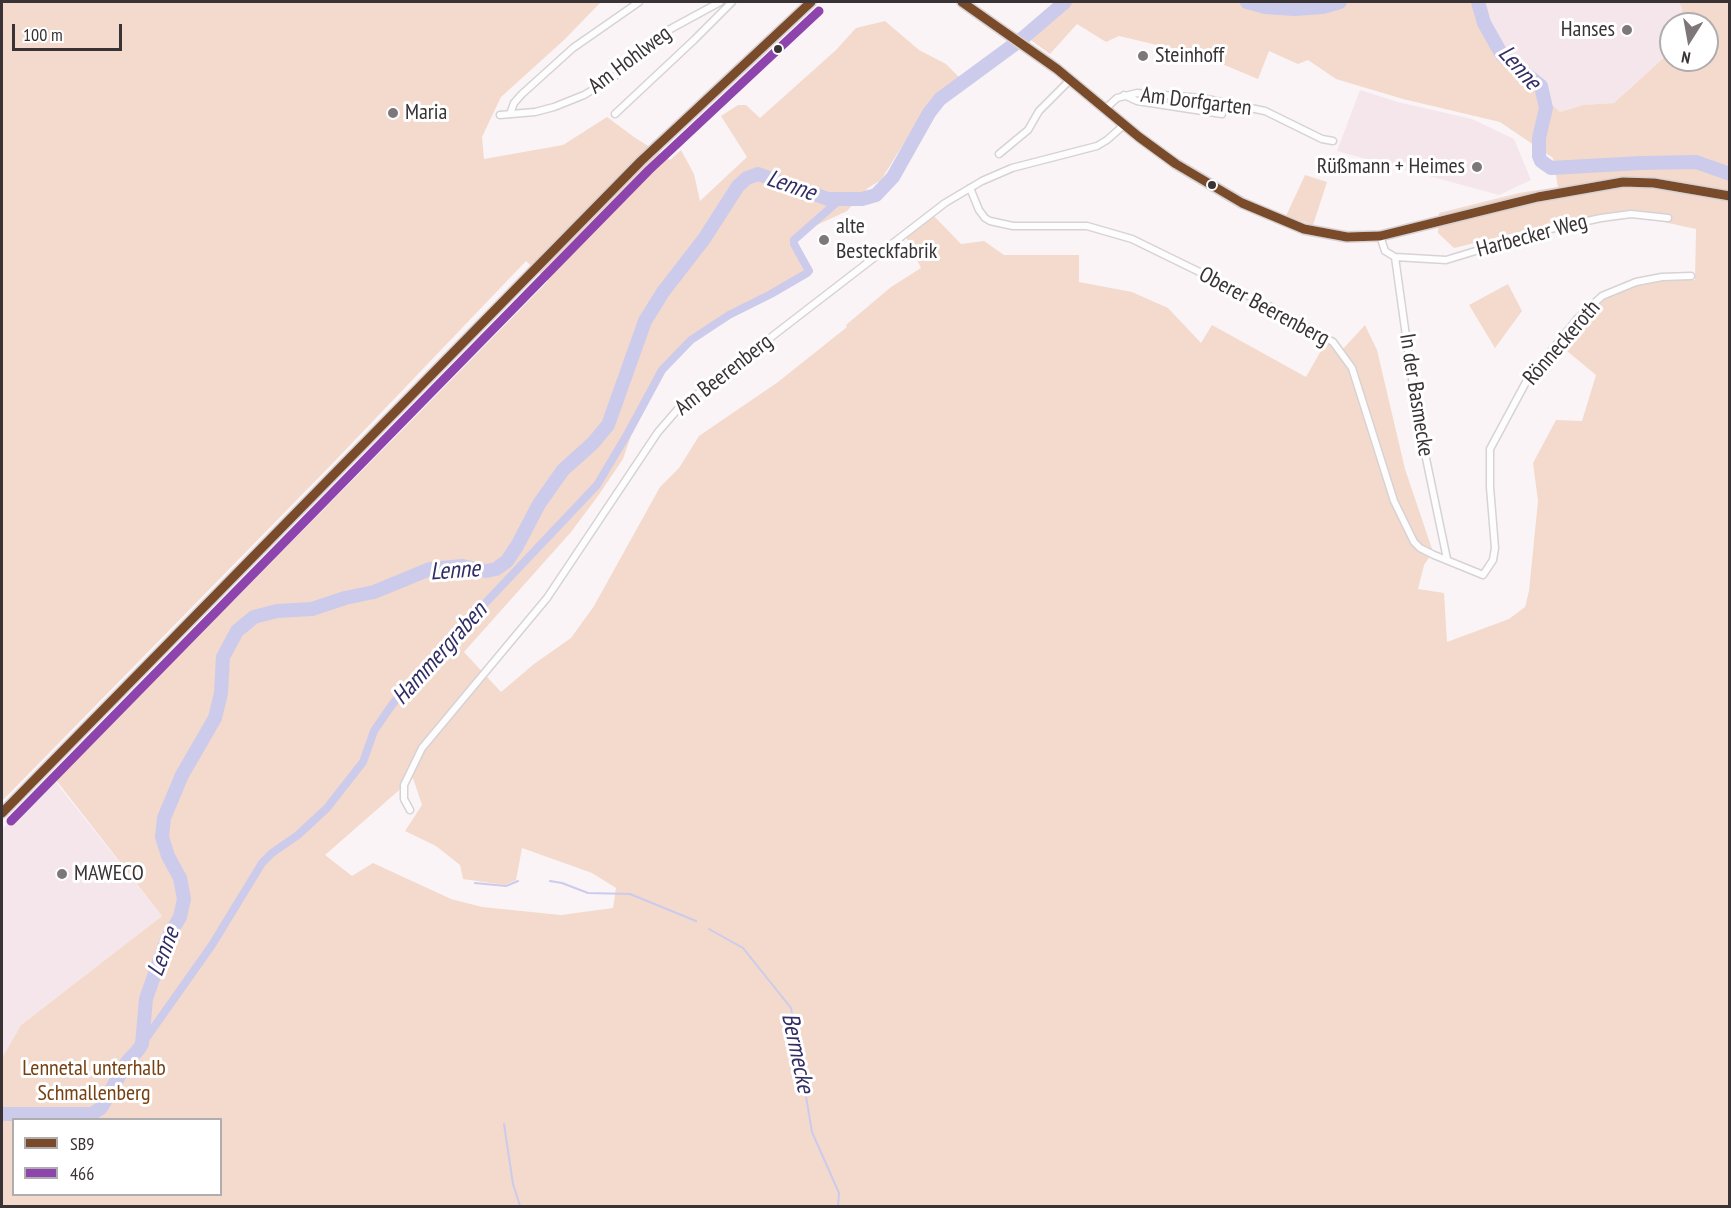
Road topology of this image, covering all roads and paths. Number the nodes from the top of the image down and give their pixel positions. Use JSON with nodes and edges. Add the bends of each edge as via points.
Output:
{"nodes":[{"id":1,"x":639,"y":2,"type":"edge"},
{"id":2,"x":720,"y":2,"type":"edge"},
{"id":3,"x":732,"y":2,"type":"edge"},
{"id":4,"x":811,"y":2,"type":"edge"},
{"id":5,"x":962,"y":2,"type":"edge"},
{"id":6,"x":1070,"y":80,"type":"junction"},
{"id":7,"x":1124,"y":95,"type":"junction"},
{"id":8,"x":1105,"y":109,"type":"junction"},
{"id":9,"x":510,"y":114,"type":"junction"},
{"id":10,"x":615,"y":114,"type":"dead end"},
{"id":11,"x":1222,"y":114,"type":"dead end"},
{"id":12,"x":500,"y":115,"type":"dead end"},
{"id":13,"x":1124,"y":125,"type":"junction"},
{"id":14,"x":1333,"y":141,"type":"dead end"},
{"id":15,"x":1002,"y":152,"type":"dead end"},
{"id":16,"x":970,"y":188,"type":"junction"},
{"id":17,"x":1730,"y":196,"type":"edge"},
{"id":18,"x":1668,"y":218,"type":"dead end"},
{"id":19,"x":1380,"y":236,"type":"junction"},
{"id":20,"x":1395,"y":257,"type":"junction"},
{"id":21,"x":1691,"y":276,"type":"dead end"},
{"id":22,"x":1447,"y":559,"type":"junction"},
{"id":23,"x":410,"y":810,"type":"dead end"},
{"id":24,"x":2,"y":813,"type":"edge"}],
"edges":[{"from":1,"to":9,"type":"street","via":[[573,48],[522,94]]},
{"from":2,"to":9,"type":"street","name":"Am Hohlweg","via":[[663,33],[614,76],[584,95],[554,108]]},
{"from":3,"to":10,"type":"street"},
{"from":4,"to":24,"type":"main road","via":[[641,161]]},
{"from":5,"to":6,"type":"main road"},
{"from":6,"to":8,"type":"main road"},
{"from":6,"to":15,"type":"street","via":[[1039,111],[1028,130]]},
{"from":7,"to":8,"type":"street","name":"Am Dorfgarten"},
{"from":7,"to":11,"type":"street","name":"Am Dorfgarten","via":[[1137,101]]},
{"from":7,"to":14,"type":"street","name":"Am Dorfgarten","via":[[1175,95],[1252,107]]},
{"from":8,"to":13,"type":"main road"},
{"from":9,"to":12,"type":"street","name":"Am Hohlweg"},
{"from":13,"to":16,"type":"street","name":"Am Beerenberg","via":[[1097,146],[1012,168]]},
{"from":13,"to":19,"type":"main road","via":[[1212,187],[1273,217],[1326,234]]},
{"from":16,"to":22,"type":"street","name":"Oberer Beerenberg","via":[[979,210],[990,221],[1013,226],[1087,226],[1132,239],[1333,342],[1352,368],[1394,501],[1414,542]]},
{"from":16,"to":23,"type":"street","name":"Am Beerenberg","via":[[924,218],[669,419],[547,598],[422,748],[406,778],[404,799]]},
{"from":17,"to":19,"type":"main road","via":[[1654,183],[1623,182],[1538,197]]},
{"from":18,"to":20,"type":"street","name":"Harbecker Weg","via":[[1615,215],[1541,231],[1446,260]]},
{"from":19,"to":20,"type":"street","name":"In der Basmecke","via":[[1383,248]]},
{"from":20,"to":22,"type":"street","name":"In der Basmecke","via":[[1417,415]]},
{"from":21,"to":22,"type":"street","name":"Rönneckeroth","via":[[1649,279],[1609,291],[1587,308],[1538,364],[1490,449],[1493,560],[1483,575]]}]}
